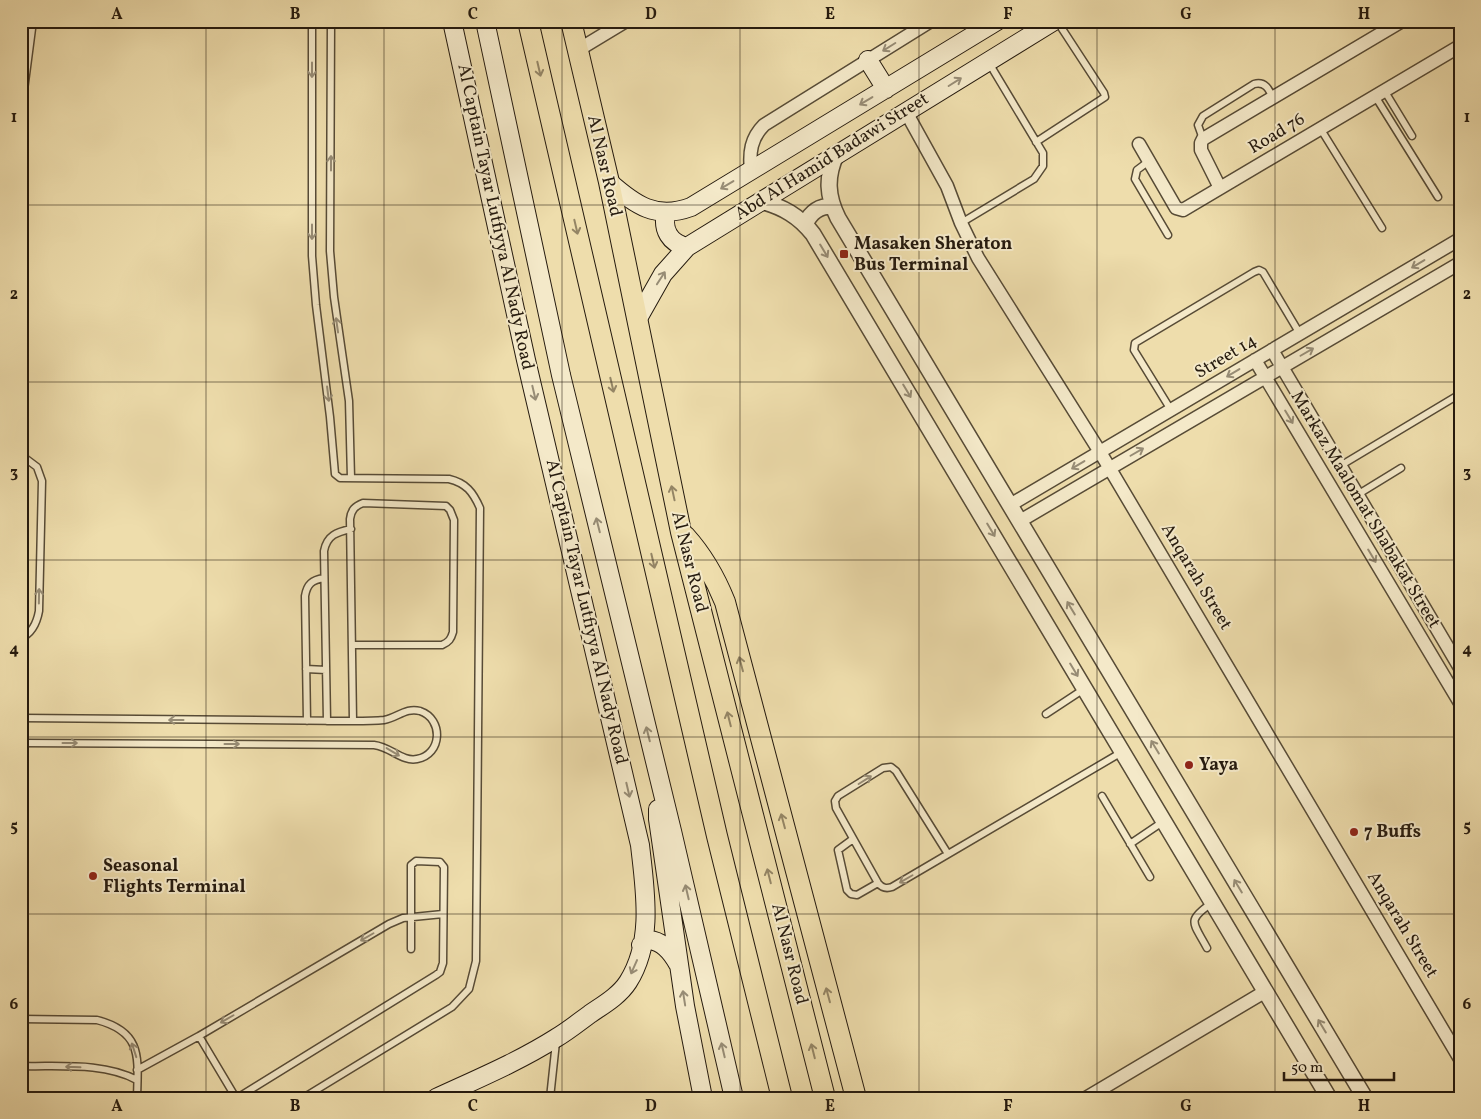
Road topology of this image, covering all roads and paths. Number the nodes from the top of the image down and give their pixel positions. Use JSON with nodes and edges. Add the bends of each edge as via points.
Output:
{"nodes":[{"id":1,"x":34,"y":21,"type":"edge"},
{"id":2,"x":312,"y":21,"type":"edge"},
{"id":3,"x":332,"y":21,"type":"edge"},
{"id":4,"x":452,"y":21,"type":"edge"},
{"id":5,"x":485,"y":21,"type":"edge"},
{"id":6,"x":528,"y":21,"type":"edge"},
{"id":7,"x":571,"y":21,"type":"edge"},
{"id":8,"x":626,"y":21,"type":"edge"},
{"id":9,"x":931,"y":21,"type":"edge"},
{"id":10,"x":997,"y":21,"type":"edge"},
{"id":11,"x":1055,"y":21,"type":"edge"},
{"id":12,"x":1402,"y":21,"type":"edge"},
{"id":13,"x":1384,"y":26,"type":"edge"},
{"id":14,"x":578,"y":50,"type":"junction"},
{"id":15,"x":1457,"y":52,"type":"edge"},
{"id":16,"x":868,"y":60,"type":"junction"},
{"id":17,"x":988,"y":62,"type":"junction"},
{"id":18,"x":886,"y":89,"type":"junction"},
{"id":19,"x":1379,"y":93,"type":"junction"},
{"id":20,"x":1273,"y":98,"type":"junction"},
{"id":21,"x":906,"y":112,"type":"junction"},
{"id":22,"x":21,"y":113,"type":"edge"},
{"id":23,"x":1320,"y":128,"type":"junction"},
{"id":24,"x":1412,"y":136,"type":"dead end"},
{"id":25,"x":1203,"y":139,"type":"junction"},
{"id":26,"x":1036,"y":142,"type":"junction"},
{"id":27,"x":1139,"y":144,"type":"dead end"},
{"id":28,"x":836,"y":155,"type":"junction"},
{"id":29,"x":1149,"y":161,"type":"junction"},
{"id":30,"x":750,"y":170,"type":"junction"},
{"id":31,"x":609,"y":182,"type":"junction"},
{"id":32,"x":1220,"y":188,"type":"junction"},
{"id":33,"x":1438,"y":197,"type":"dead end"},
{"id":34,"x":761,"y":201,"type":"junction"},
{"id":35,"x":832,"y":206,"type":"junction"},
{"id":36,"x":666,"y":213,"type":"junction"},
{"id":37,"x":961,"y":223,"type":"junction"},
{"id":38,"x":805,"y":224,"type":"junction"},
{"id":39,"x":1382,"y":228,"type":"dead end"},
{"id":40,"x":1168,"y":235,"type":"dead end"},
{"id":41,"x":1460,"y":239,"type":"edge"},
{"id":42,"x":687,"y":247,"type":"junction"},
{"id":43,"x":1460,"y":263,"type":"edge"},
{"id":44,"x":637,"y":320,"type":"junction"},
{"id":45,"x":1300,"y":334,"type":"junction"},
{"id":46,"x":1272,"y":350,"type":"junction"},
{"id":47,"x":1256,"y":360,"type":"junction"},
{"id":48,"x":1282,"y":367,"type":"junction"},
{"id":49,"x":1266,"y":377,"type":"junction"},
{"id":50,"x":1460,"y":394,"type":"edge"},
{"id":51,"x":1171,"y":410,"type":"junction"},
{"id":52,"x":1100,"y":452,"type":"junction"},
{"id":53,"x":21,"y":454,"type":"edge"},
{"id":54,"x":1340,"y":466,"type":"junction"},
{"id":55,"x":1109,"y":468,"type":"junction"},
{"id":56,"x":1401,"y":468,"type":"dead end"},
{"id":57,"x":351,"y":478,"type":"junction"},
{"id":58,"x":1357,"y":495,"type":"junction"},
{"id":59,"x":1010,"y":505,"type":"junction"},
{"id":60,"x":1020,"y":521,"type":"junction"},
{"id":61,"x":351,"y":530,"type":"junction"},
{"id":62,"x":681,"y":532,"type":"junction"},
{"id":63,"x":324,"y":578,"type":"junction"},
{"id":64,"x":21,"y":638,"type":"edge"},
{"id":65,"x":352,"y":645,"type":"junction"},
{"id":66,"x":1460,"y":668,"type":"edge"},
{"id":67,"x":306,"y":669,"type":"junction"},
{"id":68,"x":326,"y":670,"type":"junction"},
{"id":69,"x":1085,"y":688,"type":"junction"},
{"id":70,"x":1456,"y":688,"type":"edge"},
{"id":71,"x":1460,"y":703,"type":"edge"},
{"id":72,"x":1046,"y":714,"type":"dead end"},
{"id":73,"x":21,"y":718,"type":"edge"},
{"id":74,"x":306,"y":721,"type":"junction"},
{"id":75,"x":327,"y":721,"type":"junction"},
{"id":76,"x":353,"y":721,"type":"junction"},
{"id":77,"x":21,"y":743,"type":"edge"},
{"id":78,"x":1123,"y":752,"type":"junction"},
{"id":79,"x":662,"y":790,"type":"junction"},
{"id":80,"x":1102,"y":796,"type":"dead end"},
{"id":81,"x":1164,"y":821,"type":"junction"},
{"id":82,"x":853,"y":838,"type":"junction"},
{"id":83,"x":1130,"y":844,"type":"junction"},
{"id":84,"x":948,"y":854,"type":"junction"},
{"id":85,"x":1150,"y":877,"type":"dead end"},
{"id":86,"x":878,"y":883,"type":"junction"},
{"id":87,"x":1213,"y":902,"type":"junction"},
{"id":88,"x":443,"y":914,"type":"junction"},
{"id":89,"x":411,"y":917,"type":"junction"},
{"id":90,"x":641,"y":945,"type":"junction"},
{"id":91,"x":1207,"y":948,"type":"dead end"},
{"id":92,"x":411,"y":949,"type":"dead end"},
{"id":93,"x":678,"y":965,"type":"junction"},
{"id":94,"x":1266,"y":991,"type":"junction"},
{"id":95,"x":21,"y":1019,"type":"edge"},
{"id":96,"x":199,"y":1036,"type":"junction"},
{"id":97,"x":557,"y":1038,"type":"junction"},
{"id":98,"x":1460,"y":1059,"type":"edge"},
{"id":99,"x":21,"y":1066,"type":"edge"},
{"id":100,"x":137,"y":1070,"type":"junction"},
{"id":101,"x":137,"y":1080,"type":"junction"},
{"id":102,"x":1324,"y":1096,"type":"edge"},
{"id":103,"x":137,"y":1098,"type":"edge"},
{"id":104,"x":236,"y":1098,"type":"edge"},
{"id":105,"x":304,"y":1098,"type":"edge"},
{"id":106,"x":436,"y":1098,"type":"edge"},
{"id":107,"x":550,"y":1098,"type":"edge"},
{"id":108,"x":703,"y":1098,"type":"edge"},
{"id":109,"x":734,"y":1098,"type":"edge"},
{"id":110,"x":782,"y":1098,"type":"edge"},
{"id":111,"x":825,"y":1098,"type":"edge"},
{"id":112,"x":856,"y":1098,"type":"edge"},
{"id":113,"x":1086,"y":1098,"type":"edge"},
{"id":114,"x":1365,"y":1098,"type":"edge"}],
"edges":[{"from":1,"to":22,"type":"lane"},
{"from":2,"to":57,"type":"lane","one_way":true,"via":[[312,256],[316,305],[335,474],[340,478]]},
{"from":57,"to":3,"type":"lane","one_way":true,"via":[[349,401],[330,251]]},
{"from":4,"to":90,"type":"main road","name":"Al Captain Tayar Lutfiyya Al Nady Road","one_way":true,"via":[[526,360],[640,845],[646,897]]},
{"from":79,"to":5,"type":"main road","name":"Al Captain Tayar Lutfiyya Al Nady Road","one_way":true,"via":[[561,375]]},
{"from":6,"to":110,"type":"main road","name":"Al Nasr Road","one_way":true,"via":[[717,836]]},
{"from":7,"to":14,"type":"main road","name":"Al Nasr Road"},
{"from":8,"to":14,"type":"street"},
{"from":9,"to":16,"type":"street","one_way":true},
{"from":10,"to":18,"type":"main road","name":"Abd Al Hamid Badawi Street"},
{"from":11,"to":17,"type":"main road","name":"Abd Al Hamid Badawi Street"},
{"from":11,"to":26,"type":"lane","via":[[1105,97]]},
{"from":12,"to":13,"type":"street"},
{"from":13,"to":20,"type":"street"},
{"from":14,"to":31,"type":"main road","name":"Al Nasr Road"},
{"from":15,"to":19,"type":"street","name":"Road 76"},
{"from":16,"to":18,"type":"main road"},
{"from":16,"to":30,"type":"street","via":[[764,125],[752,142]]},
{"from":21,"to":17,"type":"main road","name":"Abd Al Hamid Badawi Street","one_way":true},
{"from":17,"to":26,"type":"lane"},
{"from":18,"to":30,"type":"main road","name":"Abd Al Hamid Badawi Street","one_way":true},
{"from":19,"to":23,"type":"street","name":"Road 76"},
{"from":19,"to":24,"type":"lane"},
{"from":19,"to":33,"type":"lane"},
{"from":20,"to":25,"type":"street"},
{"from":20,"to":25,"type":"lane","via":[[1263,84],[1248,88],[1203,116],[1198,125]]},
{"from":21,"to":28,"type":"main road","name":"Abd Al Hamid Badawi Street"},
{"from":21,"to":37,"type":"street","name":"Anqarah Street","via":[[947,186]]},
{"from":23,"to":32,"type":"street","name":"Road 76"},
{"from":23,"to":39,"type":"lane"},
{"from":25,"to":32,"type":"street","via":[[1201,150]]},
{"from":26,"to":37,"type":"lane","via":[[1044,160],[1038,175]]},
{"from":27,"to":29,"type":"street","name":"Road 76"},
{"from":28,"to":34,"type":"main road","name":"Abd Al Hamid Badawi Street"},
{"from":28,"to":35,"type":"street","via":[[828,180]]},
{"from":29,"to":32,"type":"street","name":"Road 76","via":[[1179,210]]},
{"from":29,"to":40,"type":"lane","via":[[1136,170],[1135,179]]},
{"from":30,"to":36,"type":"main road","name":"Abd Al Hamid Badawi Street","one_way":true,"via":[[691,207]]},
{"from":31,"to":36,"type":"main road","via":[[638,204]]},
{"from":31,"to":44,"type":"main road","name":"Al Nasr Road"},
{"from":34,"to":38,"type":"street","via":[[785,209]]},
{"from":34,"to":42,"type":"main road","name":"Abd Al Hamid Badawi Street"},
{"from":35,"to":38,"type":"street","via":[[816,210]]},
{"from":35,"to":59,"type":"street"},
{"from":36,"to":42,"type":"main road","via":[[665,226],[670,238]]},
{"from":37,"to":52,"type":"street","name":"Anqarah Street","via":[[978,258]]},
{"from":38,"to":69,"type":"street","one_way":true},
{"from":41,"to":45,"type":"street","name":"Street 14","one_way":true},
{"from":44,"to":42,"type":"main road","name":"Abd Al Hamid Badawi Street","one_way":true,"via":[[662,274]]},
{"from":48,"to":43,"type":"street","name":"Street 14","one_way":true},
{"from":62,"to":44,"type":"main road","name":"Al Nasr Road","one_way":true},
{"from":45,"to":46,"type":"street","name":"Street 14"},
{"from":45,"to":51,"type":"lane","via":[[1261,271],[1213,296],[1134,345]]},
{"from":46,"to":47,"type":"street","name":"Street 14"},
{"from":46,"to":48,"type":"street","name":"Markaz Maalomat Shabakat Street"},
{"from":47,"to":49,"type":"street","name":"Markaz Maalomat Shabakat Street"},
{"from":47,"to":51,"type":"street","name":"Street 14","one_way":true},
{"from":48,"to":49,"type":"street","name":"Street 14"},
{"from":48,"to":54,"type":"street","name":"Markaz Maalomat Shabakat Street"},
{"from":55,"to":49,"type":"street","name":"Street 14","one_way":true},
{"from":49,"to":70,"type":"street","name":"Markaz Maalomat Shabakat Street","one_way":true},
{"from":50,"to":54,"type":"lane"},
{"from":51,"to":52,"type":"street","name":"Street 14"},
{"from":52,"to":55,"type":"street","name":"Anqarah Street"},
{"from":52,"to":59,"type":"street","name":"Street 14","one_way":true},
{"from":64,"to":53,"type":"lane","one_way":true,"via":[[33,630],[38,621],[42,481],[37,467]]},
{"from":54,"to":58,"type":"street","name":"Markaz Maalomat Shabakat Street"},
{"from":55,"to":60,"type":"street","name":"Street 14"},
{"from":55,"to":98,"type":"street","name":"Anqarah Street"},
{"from":56,"to":58,"type":"lane"},
{"from":57,"to":105,"type":"lane","via":[[454,480],[471,490],[480,508],[476,961],[469,988],[452,1007]]},
{"from":58,"to":66,"type":"street","name":"Markaz Maalomat Shabakat Street"},
{"from":59,"to":60,"type":"street"},
{"from":114,"to":60,"type":"street","one_way":true},
{"from":61,"to":63,"type":"lane","via":[[339,532],[328,539],[324,551]]},
{"from":61,"to":65,"type":"lane"},
{"from":61,"to":65,"type":"lane","via":[[351,513],[363,503],[439,504],[450,510],[454,520],[454,632],[448,642],[442,645]]},
{"from":111,"to":62,"type":"main road","name":"Al Nasr Road","one_way":true},
{"from":112,"to":62,"type":"main road","one_way":true,"via":[[725,602],[709,567]]},
{"from":63,"to":67,"type":"lane","via":[[314,580],[306,590]]},
{"from":63,"to":68,"type":"lane"},
{"from":65,"to":76,"type":"lane"},
{"from":67,"to":68,"type":"lane"},
{"from":67,"to":74,"type":"lane"},
{"from":68,"to":75,"type":"lane"},
{"from":69,"to":72,"type":"lane"},
{"from":69,"to":78,"type":"street"},
{"from":70,"to":71,"type":"street","name":"Markaz Maalomat Shabakat Street"},
{"from":74,"to":73,"type":"lane","one_way":true},
{"from":74,"to":75,"type":"lane"},
{"from":75,"to":76,"type":"lane"},
{"from":77,"to":76,"type":"lane","one_way":true,"via":[[374,745],[410,760],[424,757],[437,740],[436,726],[421,711],[407,710],[385,720]]},
{"from":78,"to":81,"type":"street"},
{"from":78,"to":84,"type":"lane"},
{"from":79,"to":93,"type":"main road","via":[[658,819]]},
{"from":109,"to":79,"type":"main road","name":"Al Captain Tayar Lutfiyya Al Nady Road","one_way":true},
{"from":80,"to":83,"type":"lane"},
{"from":81,"to":83,"type":"lane"},
{"from":81,"to":87,"type":"street"},
{"from":82,"to":84,"type":"lane","one_way":true,"via":[[836,808],[836,798],[891,766]]},
{"from":82,"to":86,"type":"lane"},
{"from":82,"to":86,"type":"lane","via":[[838,850],[847,890],[857,895]]},
{"from":83,"to":85,"type":"lane"},
{"from":84,"to":86,"type":"lane","one_way":true,"via":[[892,887],[884,888]]},
{"from":87,"to":91,"type":"lane","via":[[1194,918]]},
{"from":87,"to":94,"type":"street"},
{"from":88,"to":89,"type":"lane"},
{"from":88,"to":89,"type":"lane","via":[[444,865],[437,861],[416,861],[411,868]]},
{"from":88,"to":104,"type":"lane","via":[[443,963],[440,972]]},
{"from":89,"to":92,"type":"lane"},
{"from":89,"to":96,"type":"lane","one_way":true,"via":[[389,924]]},
{"from":90,"to":93,"type":"main road","via":[[649,940],[662,944]]},
{"from":90,"to":97,"type":"main road","name":"Al Captain Tayar Lutfiyya Al Nady Road","one_way":true,"via":[[628,982],[614,997]]},
{"from":108,"to":93,"type":"main road","one_way":true},
{"from":94,"to":102,"type":"street"},
{"from":94,"to":113,"type":"street"},
{"from":100,"to":95,"type":"lane","one_way":true,"via":[[132,1042],[123,1031],[108,1023]]},
{"from":96,"to":100,"type":"lane"},
{"from":96,"to":104,"type":"lane"},
{"from":97,"to":106,"type":"main road","name":"Al Captain Tayar Lutfiyya Al Nady Road"},
{"from":97,"to":107,"type":"lane"},
{"from":101,"to":99,"type":"lane","one_way":true,"via":[[100,1068]]},
{"from":100,"to":101,"type":"lane"},
{"from":101,"to":103,"type":"lane"}]}
